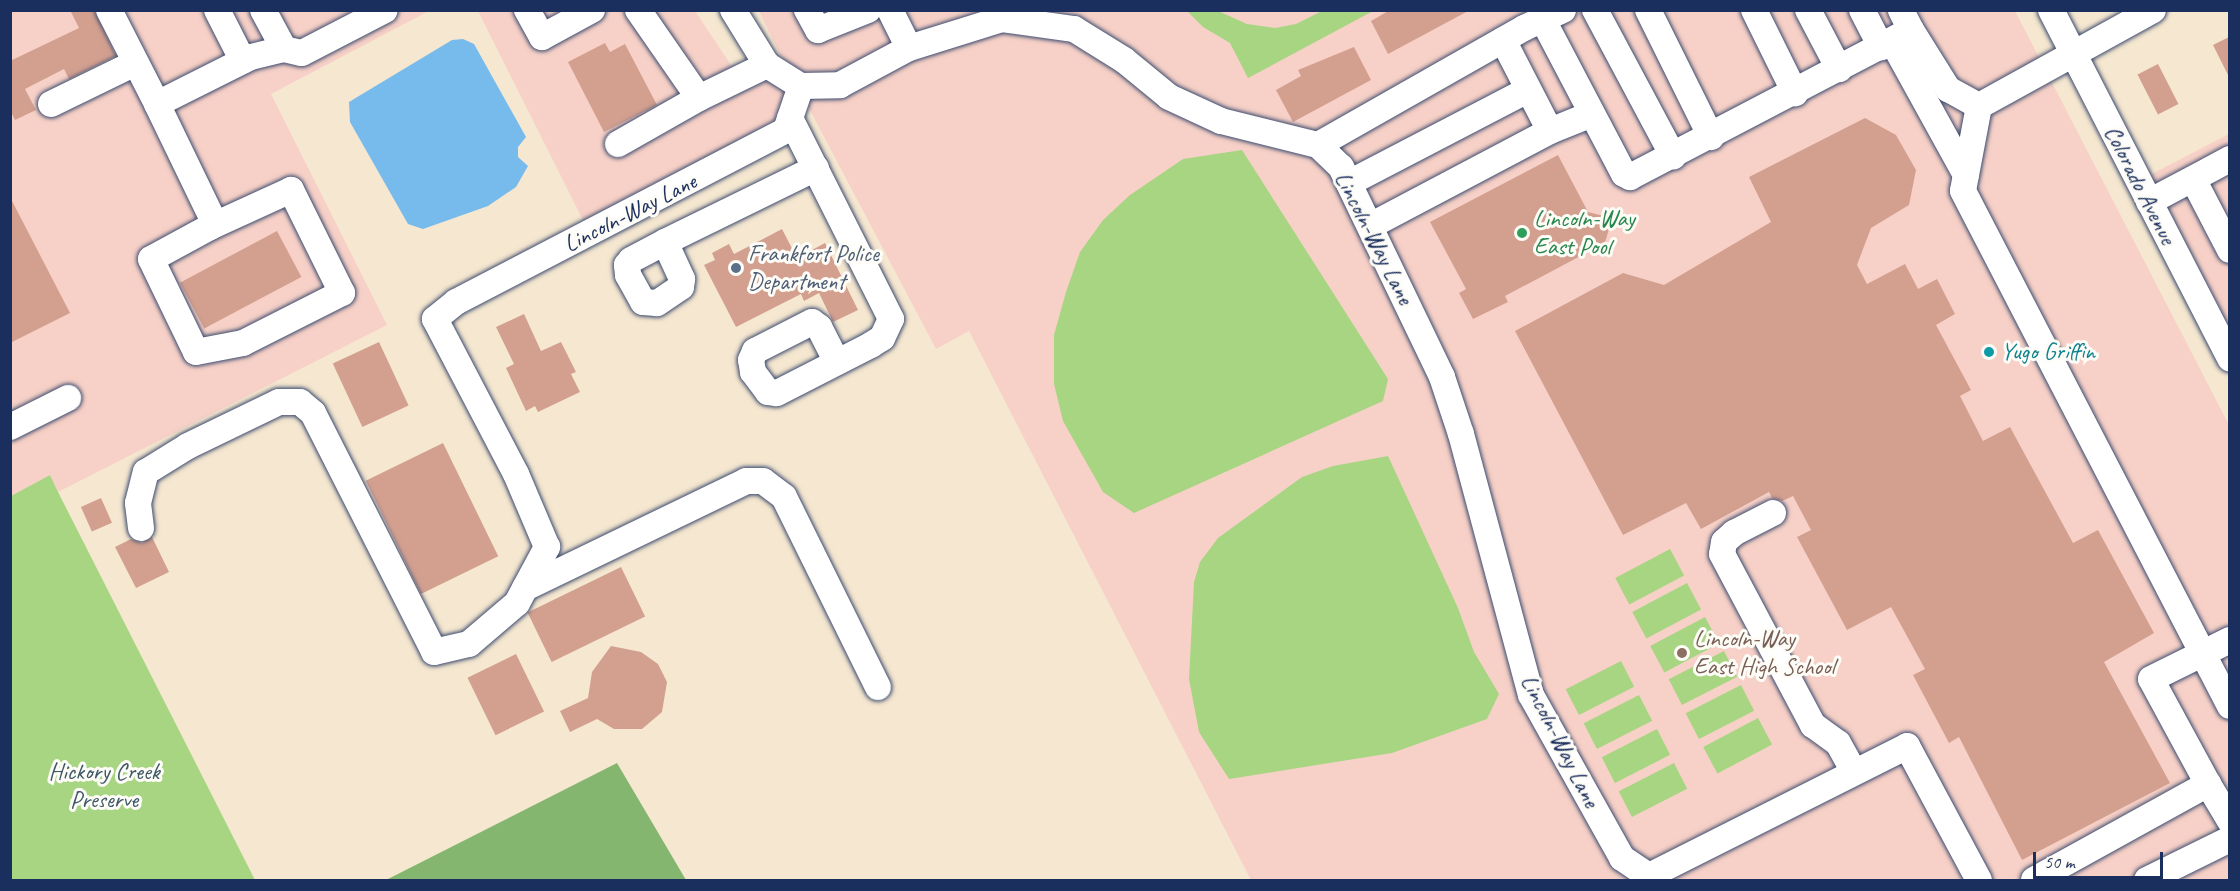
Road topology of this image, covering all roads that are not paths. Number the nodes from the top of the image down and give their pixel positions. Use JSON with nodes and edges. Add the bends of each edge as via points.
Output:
{"nodes":[{"id":1,"x":109,"y":10,"type":"edge"},
{"id":2,"x":217,"y":10,"type":"edge"},
{"id":3,"x":263,"y":10,"type":"edge"},
{"id":4,"x":385,"y":10,"type":"edge"},
{"id":5,"x":527,"y":10,"type":"edge"},
{"id":6,"x":592,"y":10,"type":"edge"},
{"id":7,"x":638,"y":10,"type":"edge"},
{"id":8,"x":733,"y":10,"type":"edge"},
{"id":9,"x":807,"y":10,"type":"edge"},
{"id":10,"x":868,"y":10,"type":"edge"},
{"id":11,"x":890,"y":10,"type":"edge"},
{"id":12,"x":1595,"y":10,"type":"edge"},
{"id":13,"x":1648,"y":10,"type":"edge"},
{"id":14,"x":1754,"y":10,"type":"edge"},
{"id":15,"x":1808,"y":10,"type":"edge"},
{"id":16,"x":1862,"y":10,"type":"edge"},
{"id":17,"x":2051,"y":10,"type":"edge"},
{"id":18,"x":2153,"y":10,"type":"edge"},
{"id":19,"x":1553,"y":15,"type":"edge"},
{"id":20,"x":358,"y":17,"type":"edge"},
{"id":21,"x":1503,"y":40,"type":"junction"},
{"id":22,"x":1881,"y":43,"type":"edge"},
{"id":23,"x":909,"y":48,"type":"junction"},
{"id":24,"x":284,"y":49,"type":"junction"},
{"id":25,"x":2073,"y":53,"type":"junction"},
{"id":26,"x":243,"y":61,"type":"junction"},
{"id":27,"x":135,"y":63,"type":"junction"},
{"id":28,"x":767,"y":65,"type":"junction"},
{"id":29,"x":801,"y":86,"type":"junction"},
{"id":30,"x":1528,"y":90,"type":"junction"},
{"id":31,"x":1795,"y":93,"type":"junction"},
{"id":32,"x":699,"y":98,"type":"junction"},
{"id":33,"x":51,"y":104,"type":"dead end"},
{"id":34,"x":157,"y":104,"type":"junction"},
{"id":35,"x":1979,"y":106,"type":"junction"},
{"id":36,"x":1592,"y":114,"type":"junction"},
{"id":37,"x":790,"y":118,"type":"junction"},
{"id":38,"x":1550,"y":131,"type":"junction"},
{"id":39,"x":1711,"y":137,"type":"junction"},
{"id":40,"x":618,"y":144,"type":"dead end"},
{"id":41,"x":1318,"y":145,"type":"junction"},
{"id":42,"x":1673,"y":156,"type":"junction"},
{"id":43,"x":2229,"y":159,"type":"edge"},
{"id":44,"x":816,"y":168,"type":"junction"},
{"id":45,"x":1966,"y":175,"type":"junction"},
{"id":46,"x":2193,"y":179,"type":"junction"},
{"id":47,"x":1349,"y":183,"type":"junction"},
{"id":48,"x":2149,"y":202,"type":"junction"},
{"id":49,"x":1370,"y":226,"type":"junction"},
{"id":50,"x":210,"y":227,"type":"junction"},
{"id":51,"x":2226,"y":235,"type":"edge"},
{"id":52,"x":665,"y":242,"type":"junction"},
{"id":53,"x":2222,"y":328,"type":"edge"},
{"id":54,"x":2229,"y":359,"type":"edge"},
{"id":55,"x":837,"y":362,"type":"dead end"},
{"id":56,"x":68,"y":398,"type":"dead end"},
{"id":57,"x":10,"y":427,"type":"edge"},
{"id":58,"x":1773,"y":513,"type":"dead end"},
{"id":59,"x":141,"y":528,"type":"dead end"},
{"id":60,"x":525,"y":588,"type":"junction"},
{"id":61,"x":2229,"y":640,"type":"edge"},
{"id":62,"x":2203,"y":654,"type":"junction"},
{"id":63,"x":878,"y":687,"type":"dead end"},
{"id":64,"x":2229,"y":706,"type":"edge"},
{"id":65,"x":1854,"y":772,"type":"junction"},
{"id":66,"x":2208,"y":784,"type":"junction"},
{"id":67,"x":2229,"y":821,"type":"edge"},
{"id":68,"x":2229,"y":839,"type":"edge"},
{"id":69,"x":1652,"y":878,"type":"edge"},
{"id":70,"x":1979,"y":880,"type":"edge"},
{"id":71,"x":2034,"y":880,"type":"edge"},
{"id":72,"x":2147,"y":880,"type":"edge"}],
"edges":[{"from":1,"to":27,"type":"street"},
{"from":2,"to":26,"type":"street"},
{"from":3,"to":24,"type":"street"},
{"from":4,"to":20,"type":"street"},
{"from":5,"to":6,"type":"street","via":[[542,37]]},
{"from":7,"to":32,"type":"street"},
{"from":8,"to":28,"type":"street"},
{"from":9,"to":10,"type":"street","via":[[818,30]]},
{"from":11,"to":23,"type":"street"},
{"from":12,"to":42,"type":"street"},
{"from":13,"to":39,"type":"street"},
{"from":14,"to":31,"type":"street"},
{"from":15,"to":22,"type":"street"},
{"from":16,"to":22,"type":"street"},
{"from":17,"to":25,"type":"street","name":"Colorado Avenue"},
{"from":18,"to":25,"type":"street"},
{"from":19,"to":21,"type":"street"},
{"from":19,"to":36,"type":"street"},
{"from":20,"to":24,"type":"street","via":[[302,53]]},
{"from":21,"to":30,"type":"street"},
{"from":21,"to":41,"type":"street"},
{"from":22,"to":31,"type":"street"},
{"from":22,"to":35,"type":"street"},
{"from":22,"to":45,"type":"street"},
{"from":23,"to":29,"type":"street","name":"Lincoln-Way Lane","via":[[840,85]]},
{"from":23,"to":41,"type":"street","name":"Lincoln-Way Lane","via":[[1002,18],[1074,28],[1124,60],[1169,97],[1221,121]]},
{"from":24,"to":26,"type":"street"},
{"from":25,"to":35,"type":"street"},
{"from":25,"to":48,"type":"street","name":"Colorado Avenue"},
{"from":26,"to":34,"type":"street"},
{"from":27,"to":33,"type":"street"},
{"from":27,"to":34,"type":"street"},
{"from":28,"to":29,"type":"street"},
{"from":28,"to":32,"type":"street"},
{"from":29,"to":37,"type":"street","name":"Lincoln-Way Lane"},
{"from":30,"to":38,"type":"street"},
{"from":30,"to":47,"type":"street"},
{"from":31,"to":39,"type":"street"},
{"from":32,"to":40,"type":"street"},
{"from":34,"to":50,"type":"street","via":[[215,224]]},
{"from":35,"to":45,"type":"street"},
{"from":36,"to":38,"type":"street"},
{"from":36,"to":42,"type":"street","via":[[1623,174],[1637,175]]},
{"from":37,"to":44,"type":"street"},
{"from":37,"to":60,"type":"street","name":"Lincoln-Way Lane","via":[[786,130],[456,302],[435,319],[516,474],[547,547]]},
{"from":38,"to":49,"type":"street"},
{"from":39,"to":42,"type":"street"},
{"from":41,"to":47,"type":"street","name":"Lincoln-Way Lane","via":[[1341,167]]},
{"from":43,"to":46,"type":"street"},
{"from":44,"to":52,"type":"street"},
{"from":44,"to":55,"type":"street","via":[[891,319],[882,338]]},
{"from":45,"to":62,"type":"street","via":[[1963,191]]},
{"from":46,"to":48,"type":"street"},
{"from":46,"to":51,"type":"street"},
{"from":47,"to":49,"type":"street","name":"Lincoln-Way Lane"},
{"from":48,"to":53,"type":"street","name":"Colorado Avenue"},
{"from":49,"to":69,"type":"street","name":"Lincoln-Way Lane","via":[[1442,377],[1531,695],[1622,858]]},
{"from":50,"to":50,"type":"street","via":[[150,260],[196,352],[243,343],[342,293],[291,190]]},
{"from":52,"to":52,"type":"street","via":[[627,265],[628,275],[643,302],[657,303],[681,287],[682,279]]},
{"from":53,"to":54,"type":"street","name":"Colorado Avenue"},
{"from":56,"to":57,"type":"street"},
{"from":58,"to":65,"type":"street","via":[[1734,533],[1724,542],[1722,554],[1813,724],[1838,743]]},
{"from":59,"to":60,"type":"street","via":[[138,503],[147,472],[188,446],[279,402],[300,402],[313,413],[434,652],[469,644],[517,603]]},
{"from":60,"to":63,"type":"street","via":[[746,481],[763,481],[784,496]]},
{"from":61,"to":62,"type":"street"},
{"from":62,"to":64,"type":"street"},
{"from":62,"to":66,"type":"street","via":[[2151,679]]},
{"from":65,"to":69,"type":"street"},
{"from":65,"to":70,"type":"street","via":[[1906,746]]},
{"from":66,"to":67,"type":"street"},
{"from":66,"to":71,"type":"street"},
{"from":68,"to":72,"type":"street"}]}
